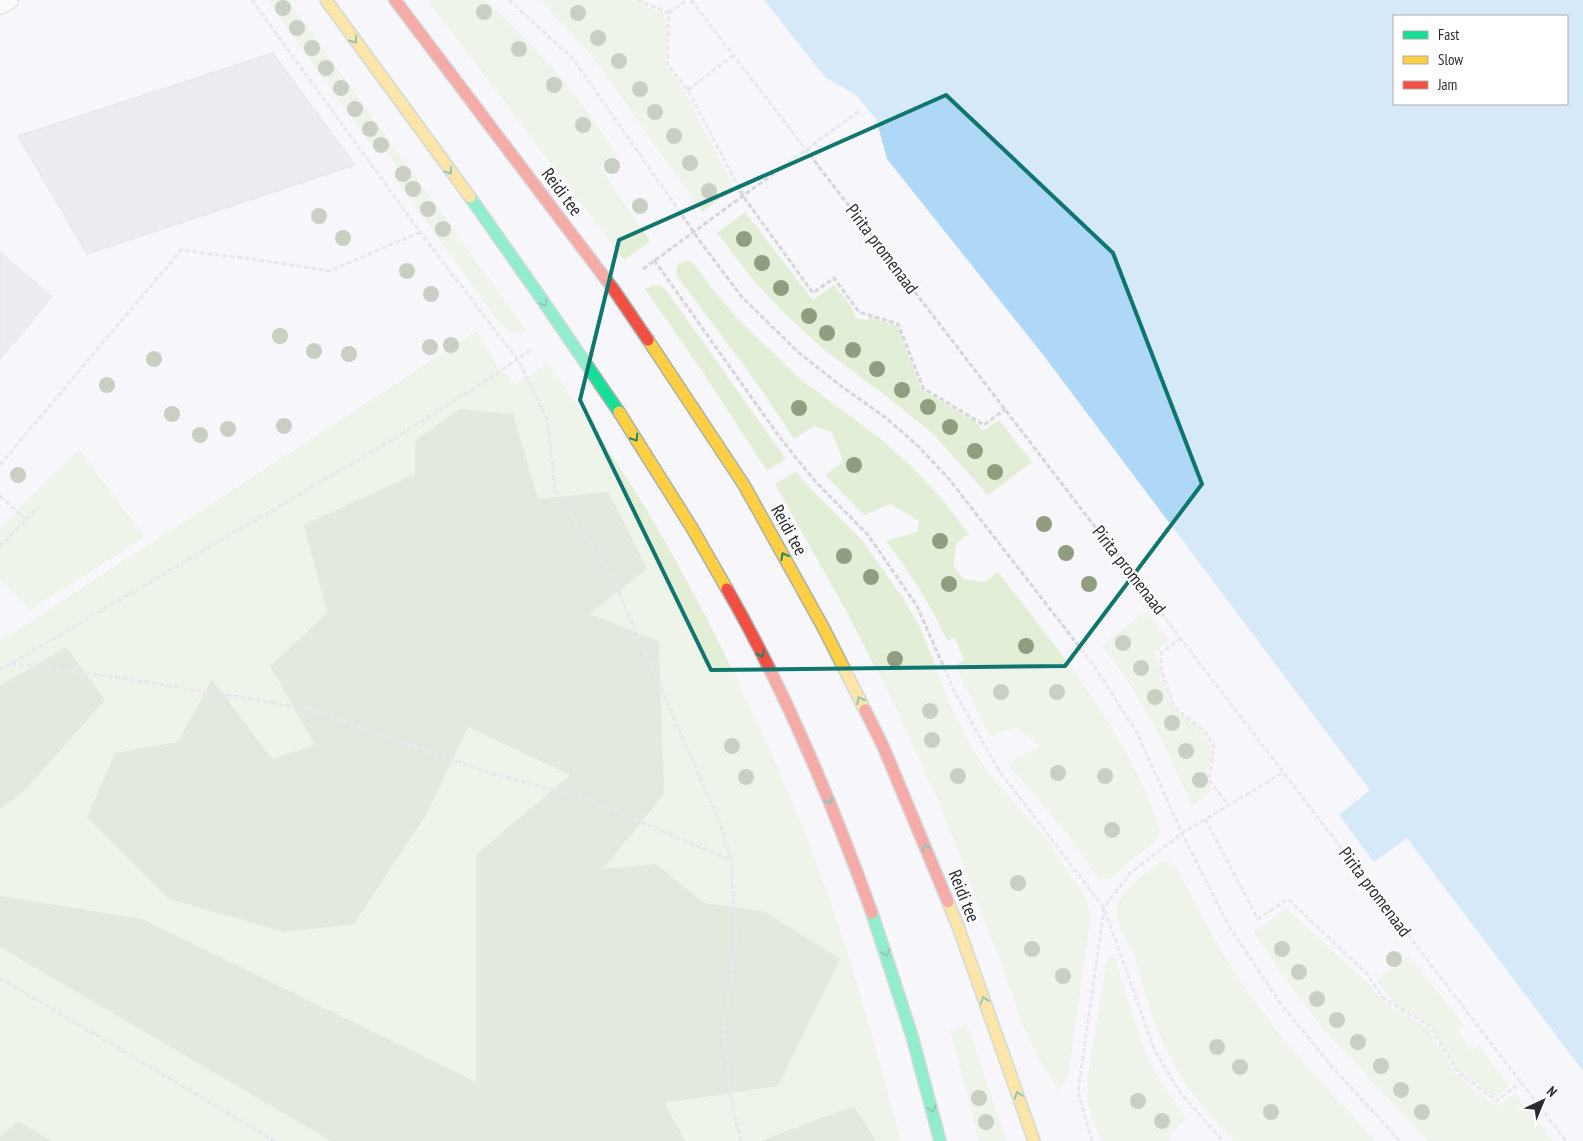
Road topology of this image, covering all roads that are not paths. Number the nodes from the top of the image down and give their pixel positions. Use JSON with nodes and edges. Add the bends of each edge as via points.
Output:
{"nodes":[{"id":1,"x":9,"y":0,"type":"edge"},
{"id":2,"x":326,"y":0,"type":"edge"},
{"id":3,"x":396,"y":0,"type":"edge"},
{"id":4,"x":0,"y":5,"type":"edge"},
{"id":5,"x":940,"y":1141,"type":"edge"},
{"id":6,"x":1034,"y":1141,"type":"edge"}],
"edges":[{"from":1,"to":4,"type":"lane"},
{"from":2,"to":5,"type":"main road","one_way":true,"via":[[562,328],[680,508],[739,610],[791,714],[839,822],[908,1021]]},
{"from":6,"to":3,"type":"main road","name":"Reidi tee","one_way":true,"via":[[959,929],[884,746],[823,626],[744,485],[614,290]]}]}
